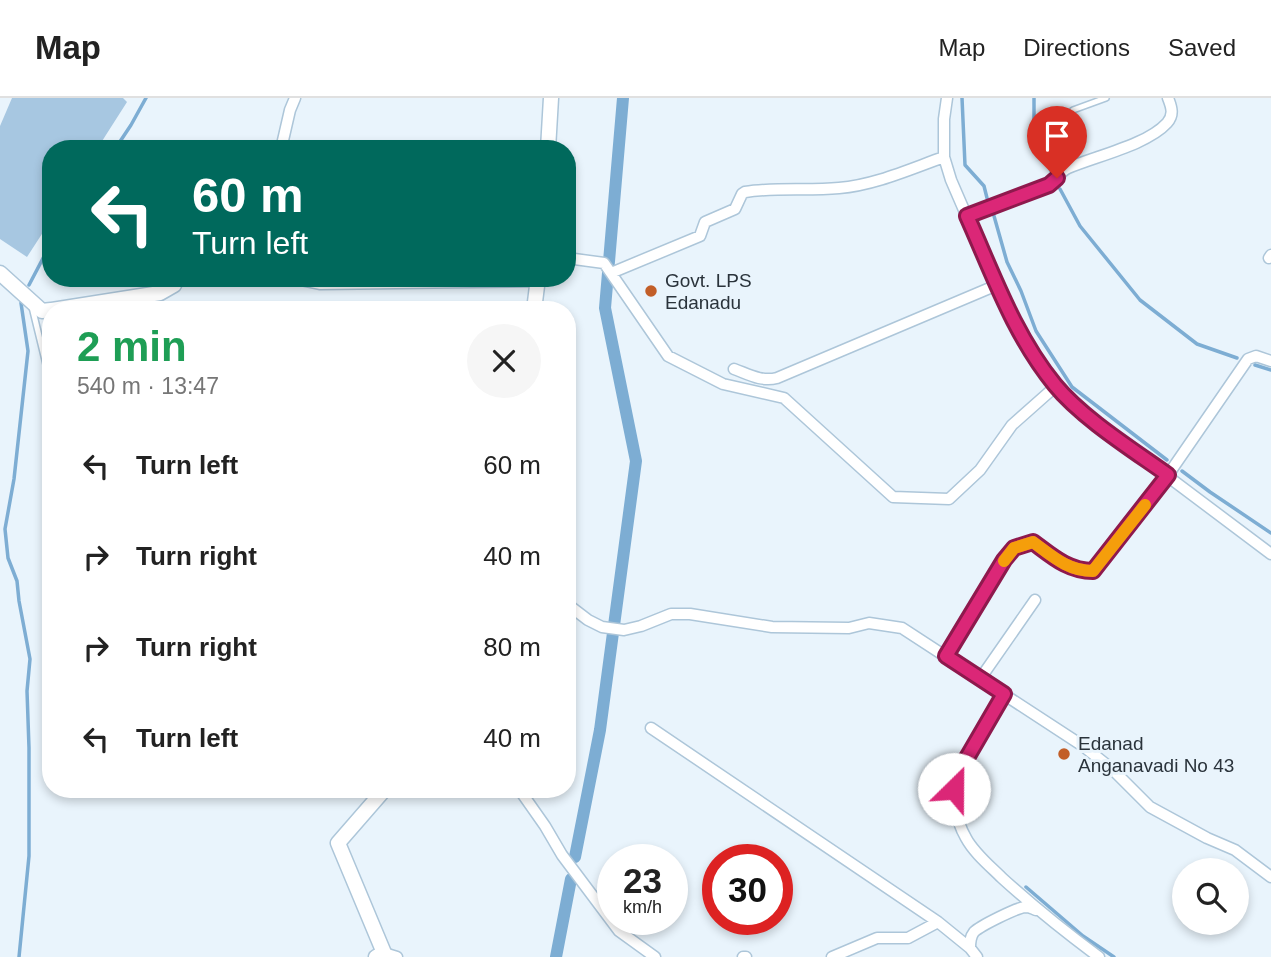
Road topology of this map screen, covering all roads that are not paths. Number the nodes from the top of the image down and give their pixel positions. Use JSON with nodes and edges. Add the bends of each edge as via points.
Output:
{"nodes":[{"id":1,"x":295,"y":98,"type":"edge"},
{"id":2,"x":551,"y":98,"type":"edge"},
{"id":3,"x":947,"y":98,"type":"edge"},
{"id":4,"x":1106,"y":98,"type":"edge"},
{"id":5,"x":1168,"y":98,"type":"edge"},
{"id":6,"x":1073,"y":110,"type":"dead end"},
{"id":7,"x":283,"y":140,"type":"edge"},
{"id":8,"x":549,"y":140,"type":"edge"},
{"id":9,"x":944,"y":157,"type":"junction"},
{"id":10,"x":967,"y":216,"type":"junction"},
{"id":11,"x":576,"y":259,"type":"edge"},
{"id":12,"x":0,"y":273,"type":"edge"},
{"id":13,"x":611,"y":273,"type":"junction"},
{"id":14,"x":996,"y":285,"type":"junction"},
{"id":15,"x":170,"y":287,"type":"edge"},
{"id":16,"x":30,"y":301,"type":"junction"},
{"id":17,"x":113,"y":301,"type":"edge"},
{"id":18,"x":42,"y":308,"type":"edge"},
{"id":19,"x":42,"y":349,"type":"edge"},
{"id":20,"x":1271,"y":361,"type":"edge"},
{"id":21,"x":734,"y":369,"type":"dead end"},
{"id":22,"x":1056,"y":386,"type":"junction"},
{"id":23,"x":1168,"y":475,"type":"junction"},
{"id":24,"x":1271,"y":554,"type":"edge"},
{"id":25,"x":1035,"y":600,"type":"dead end"},
{"id":26,"x":576,"y":611,"type":"edge"},
{"id":27,"x":946,"y":656,"type":"junction"},
{"id":28,"x":980,"y":679,"type":"junction"},
{"id":29,"x":1004,"y":694,"type":"junction"},
{"id":30,"x":651,"y":728,"type":"dead end"},
{"id":31,"x":378,"y":798,"type":"edge"},
{"id":32,"x":525,"y":798,"type":"edge"},
{"id":33,"x":1271,"y":877,"type":"edge"},
{"id":34,"x":1036,"y":910,"type":"junction"},
{"id":35,"x":938,"y":922,"type":"junction"},
{"id":36,"x":973,"y":952,"type":"edge"},
{"id":37,"x":386,"y":956,"type":"edge"},
{"id":38,"x":655,"y":957,"type":"edge"},
{"id":39,"x":832,"y":957,"type":"edge"},
{"id":40,"x":1099,"y":957,"type":"edge"}],
"edges":[{"from":1,"to":7,"type":"street"},
{"from":2,"to":8,"type":"street"},
{"from":3,"to":9,"type":"street"},
{"from":4,"to":6,"type":"lane"},
{"from":5,"to":10,"type":"street","via":[[1170,118],[1152,134],[1066,169],[1049,185]]},
{"from":9,"to":10,"type":"street"},
{"from":9,"to":13,"type":"street","via":[[859,186],[745,192],[735,209],[705,222],[700,236]]},
{"from":10,"to":14,"type":"street"},
{"from":11,"to":13,"type":"street","via":[[604,263]]},
{"from":12,"to":16,"type":"street"},
{"from":13,"to":22,"type":"street","via":[[668,356],[723,384],[784,398],[893,498],[949,499],[980,470],[1012,425]]},
{"from":14,"to":21,"type":"street","via":[[776,378],[768,380]]},
{"from":14,"to":22,"type":"street"},
{"from":15,"to":17,"type":"street"},
{"from":16,"to":18,"type":"street"},
{"from":16,"to":19,"type":"lane"},
{"from":20,"to":23,"type":"street","via":[[1256,356],[1248,359]]},
{"from":22,"to":23,"type":"street","via":[[1094,421]]},
{"from":23,"to":24,"type":"street"},
{"from":23,"to":27,"type":"street","via":[[1093,571],[1063,564],[1033,542],[1014,548]]},
{"from":25,"to":28,"type":"street"},
{"from":26,"to":27,"type":"street","via":[[608,628],[624,630],[671,614],[772,627],[849,628],[869,623],[902,628]]},
{"from":27,"to":28,"type":"street"},
{"from":28,"to":29,"type":"street"},
{"from":29,"to":33,"type":"street","via":[[1083,746],[1150,807],[1235,850]]},
{"from":29,"to":34,"type":"street","via":[[957,775],[956,806],[966,838]]},
{"from":30,"to":35,"type":"street"},
{"from":31,"to":37,"type":"street","via":[[338,843]]},
{"from":32,"to":38,"type":"street","via":[[619,931]]},
{"from":34,"to":36,"type":"street","via":[[1015,910],[978,929],[971,939]]},
{"from":34,"to":40,"type":"street"},
{"from":35,"to":36,"type":"street"},
{"from":35,"to":39,"type":"street","via":[[908,939],[877,938]]}]}
